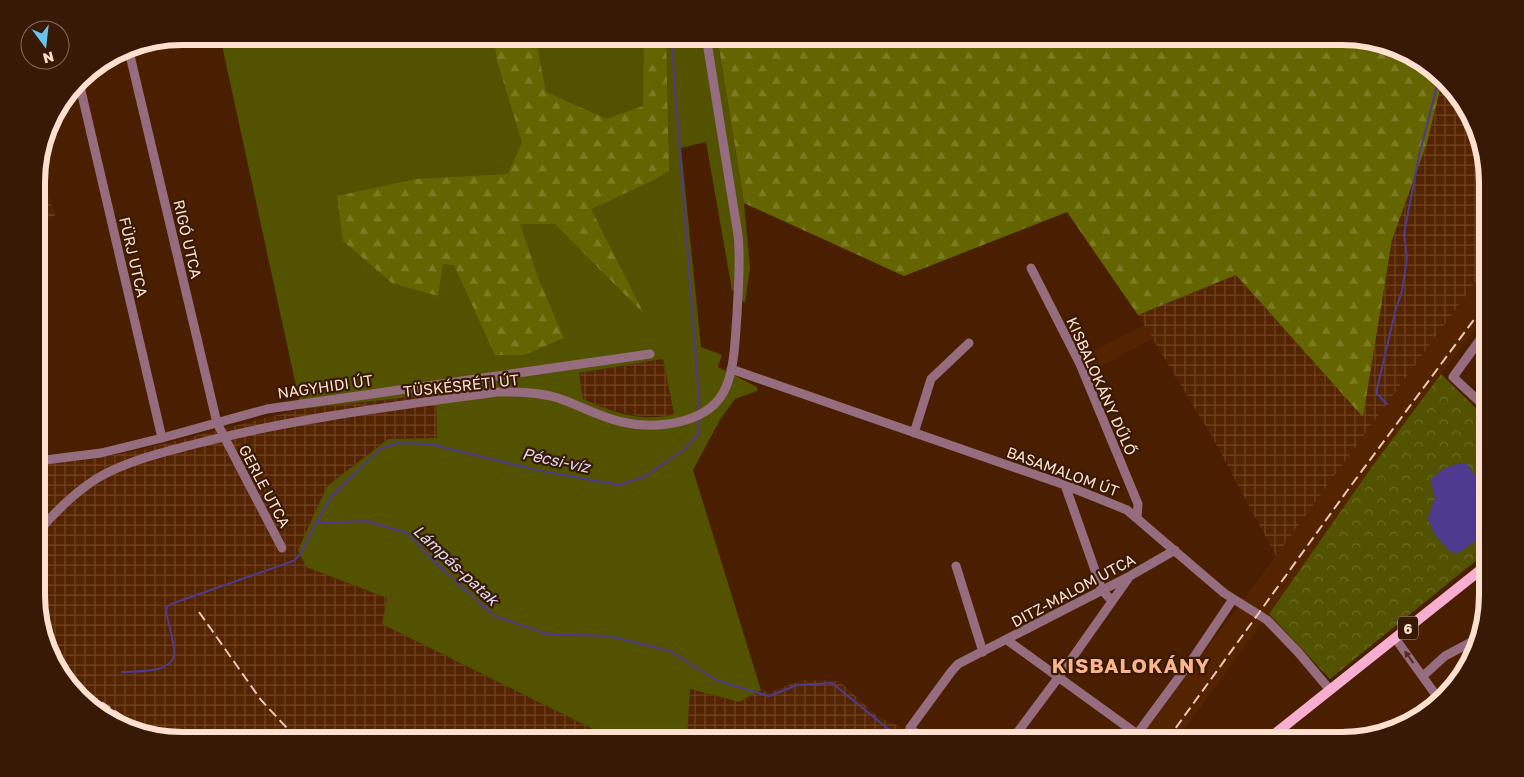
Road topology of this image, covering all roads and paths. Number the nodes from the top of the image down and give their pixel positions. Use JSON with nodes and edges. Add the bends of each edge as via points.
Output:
{"nodes":[{"id":1,"x":707,"y":45,"type":"edge"},
{"id":2,"x":130,"y":55,"type":"edge"},
{"id":3,"x":81,"y":90,"type":"edge"},
{"id":4,"x":1032,"y":268,"type":"dead end"},
{"id":5,"x":1479,"y":341,"type":"edge"},
{"id":6,"x":969,"y":343,"type":"dead end"},
{"id":7,"x":650,"y":354,"type":"dead end"},
{"id":8,"x":730,"y":370,"type":"junction"},
{"id":9,"x":1479,"y":401,"type":"edge"},
{"id":10,"x":217,"y":423,"type":"junction"},
{"id":11,"x":914,"y":433,"type":"junction"},
{"id":12,"x":224,"y":437,"type":"junction"},
{"id":13,"x":162,"y":438,"type":"junction"},
{"id":14,"x":45,"y":460,"type":"edge"},
{"id":15,"x":1065,"y":485,"type":"junction"},
{"id":16,"x":1137,"y":518,"type":"junction"},
{"id":17,"x":45,"y":525,"type":"edge"},
{"id":18,"x":282,"y":548,"type":"dead end"},
{"id":19,"x":1175,"y":550,"type":"junction"},
{"id":20,"x":956,"y":566,"type":"dead end"},
{"id":21,"x":1479,"y":572,"type":"edge"},
{"id":22,"x":1130,"y":576,"type":"junction"},
{"id":23,"x":1102,"y":590,"type":"junction"},
{"id":24,"x":1233,"y":599,"type":"junction"},
{"id":25,"x":1112,"y":601,"type":"junction"},
{"id":26,"x":1395,"y":638,"type":"junction"},
{"id":27,"x":1007,"y":640,"type":"junction"},
{"id":28,"x":1470,"y":642,"type":"edge"},
{"id":29,"x":984,"y":652,"type":"junction"},
{"id":30,"x":1422,"y":676,"type":"junction"},
{"id":31,"x":1058,"y":678,"type":"junction"},
{"id":32,"x":1330,"y":690,"type":"junction"},
{"id":33,"x":1435,"y":695,"type":"edge"},
{"id":34,"x":915,"y":732,"type":"edge"},
{"id":35,"x":1017,"y":732,"type":"edge"},
{"id":36,"x":1128,"y":732,"type":"edge"},
{"id":37,"x":1139,"y":732,"type":"edge"},
{"id":38,"x":1277,"y":732,"type":"edge"}],
"edges":[{"from":1,"to":8,"type":"street","name":"TÜSKÉSRÉTI ÚT","via":[[739,248]]},
{"from":2,"to":10,"type":"street","name":"RIGÓ UTCA"},
{"from":3,"to":13,"type":"street","name":"FÜRJ UTCA"},
{"from":4,"to":16,"type":"street","name":"KISBALOKÁNY DŰLŐ","via":[[1080,364],[1138,504]]},
{"from":5,"to":9,"type":"street","via":[[1453,377]]},
{"from":6,"to":11,"type":"street","via":[[931,379]]},
{"from":7,"to":10,"type":"street","name":"NAGYHIDI ÚT","via":[[267,408]]},
{"from":8,"to":11,"type":"street","name":"BASAMALOM ÚT"},
{"from":8,"to":12,"type":"street","name":"TÜSKÉSRÉTI ÚT","via":[[724,392],[715,403],[691,418],[668,423],[633,424],[551,396],[497,392],[322,416]]},
{"from":10,"to":12,"type":"street","name":"RIGÓ UTCA"},
{"from":10,"to":13,"type":"street","name":"NAGYHIDI ÚT"},
{"from":11,"to":15,"type":"street","name":"BASAMALOM ÚT"},
{"from":12,"to":17,"type":"street","name":"TÜSKÉSRÉTI ÚT","via":[[144,458],[108,473],[75,495]]},
{"from":12,"to":18,"type":"street","name":"GERLE UTCA"},
{"from":13,"to":14,"type":"street","name":"NAGYHIDI ÚT","via":[[101,453]]},
{"from":15,"to":16,"type":"street","name":"BASAMALOM ÚT","via":[[1127,510]]},
{"from":15,"to":23,"type":"street"},
{"from":16,"to":19,"type":"street","name":"BASAMALOM ÚT"},
{"from":19,"to":22,"type":"street","name":"DITZ-MALOM UTCA"},
{"from":19,"to":24,"type":"street","name":"BASAMALOM ÚT"},
{"from":20,"to":29,"type":"street"},
{"from":21,"to":26,"type":"main road","number":"6"},
{"from":22,"to":23,"type":"street","name":"DITZ-MALOM UTCA"},
{"from":22,"to":25,"type":"street"},
{"from":23,"to":25,"type":"street"},
{"from":23,"to":27,"type":"street","name":"DITZ-MALOM UTCA"},
{"from":24,"to":32,"type":"street","name":"BASAMALOM ÚT","via":[[1267,620]]},
{"from":24,"to":37,"type":"street"},
{"from":25,"to":31,"type":"street"},
{"from":30,"to":26,"type":"street","one_way":true},
{"from":26,"to":32,"type":"main road","number":"6"},
{"from":27,"to":29,"type":"street","name":"DITZ-MALOM UTCA"},
{"from":27,"to":31,"type":"street"},
{"from":28,"to":30,"type":"street","via":[[1445,656]]},
{"from":29,"to":34,"type":"street","name":"DITZ-MALOM UTCA","via":[[958,664],[951,672],[910,728]]},
{"from":30,"to":33,"type":"street"},
{"from":31,"to":35,"type":"street"},
{"from":31,"to":36,"type":"street"},
{"from":32,"to":38,"type":"main road","number":"6"}]}
